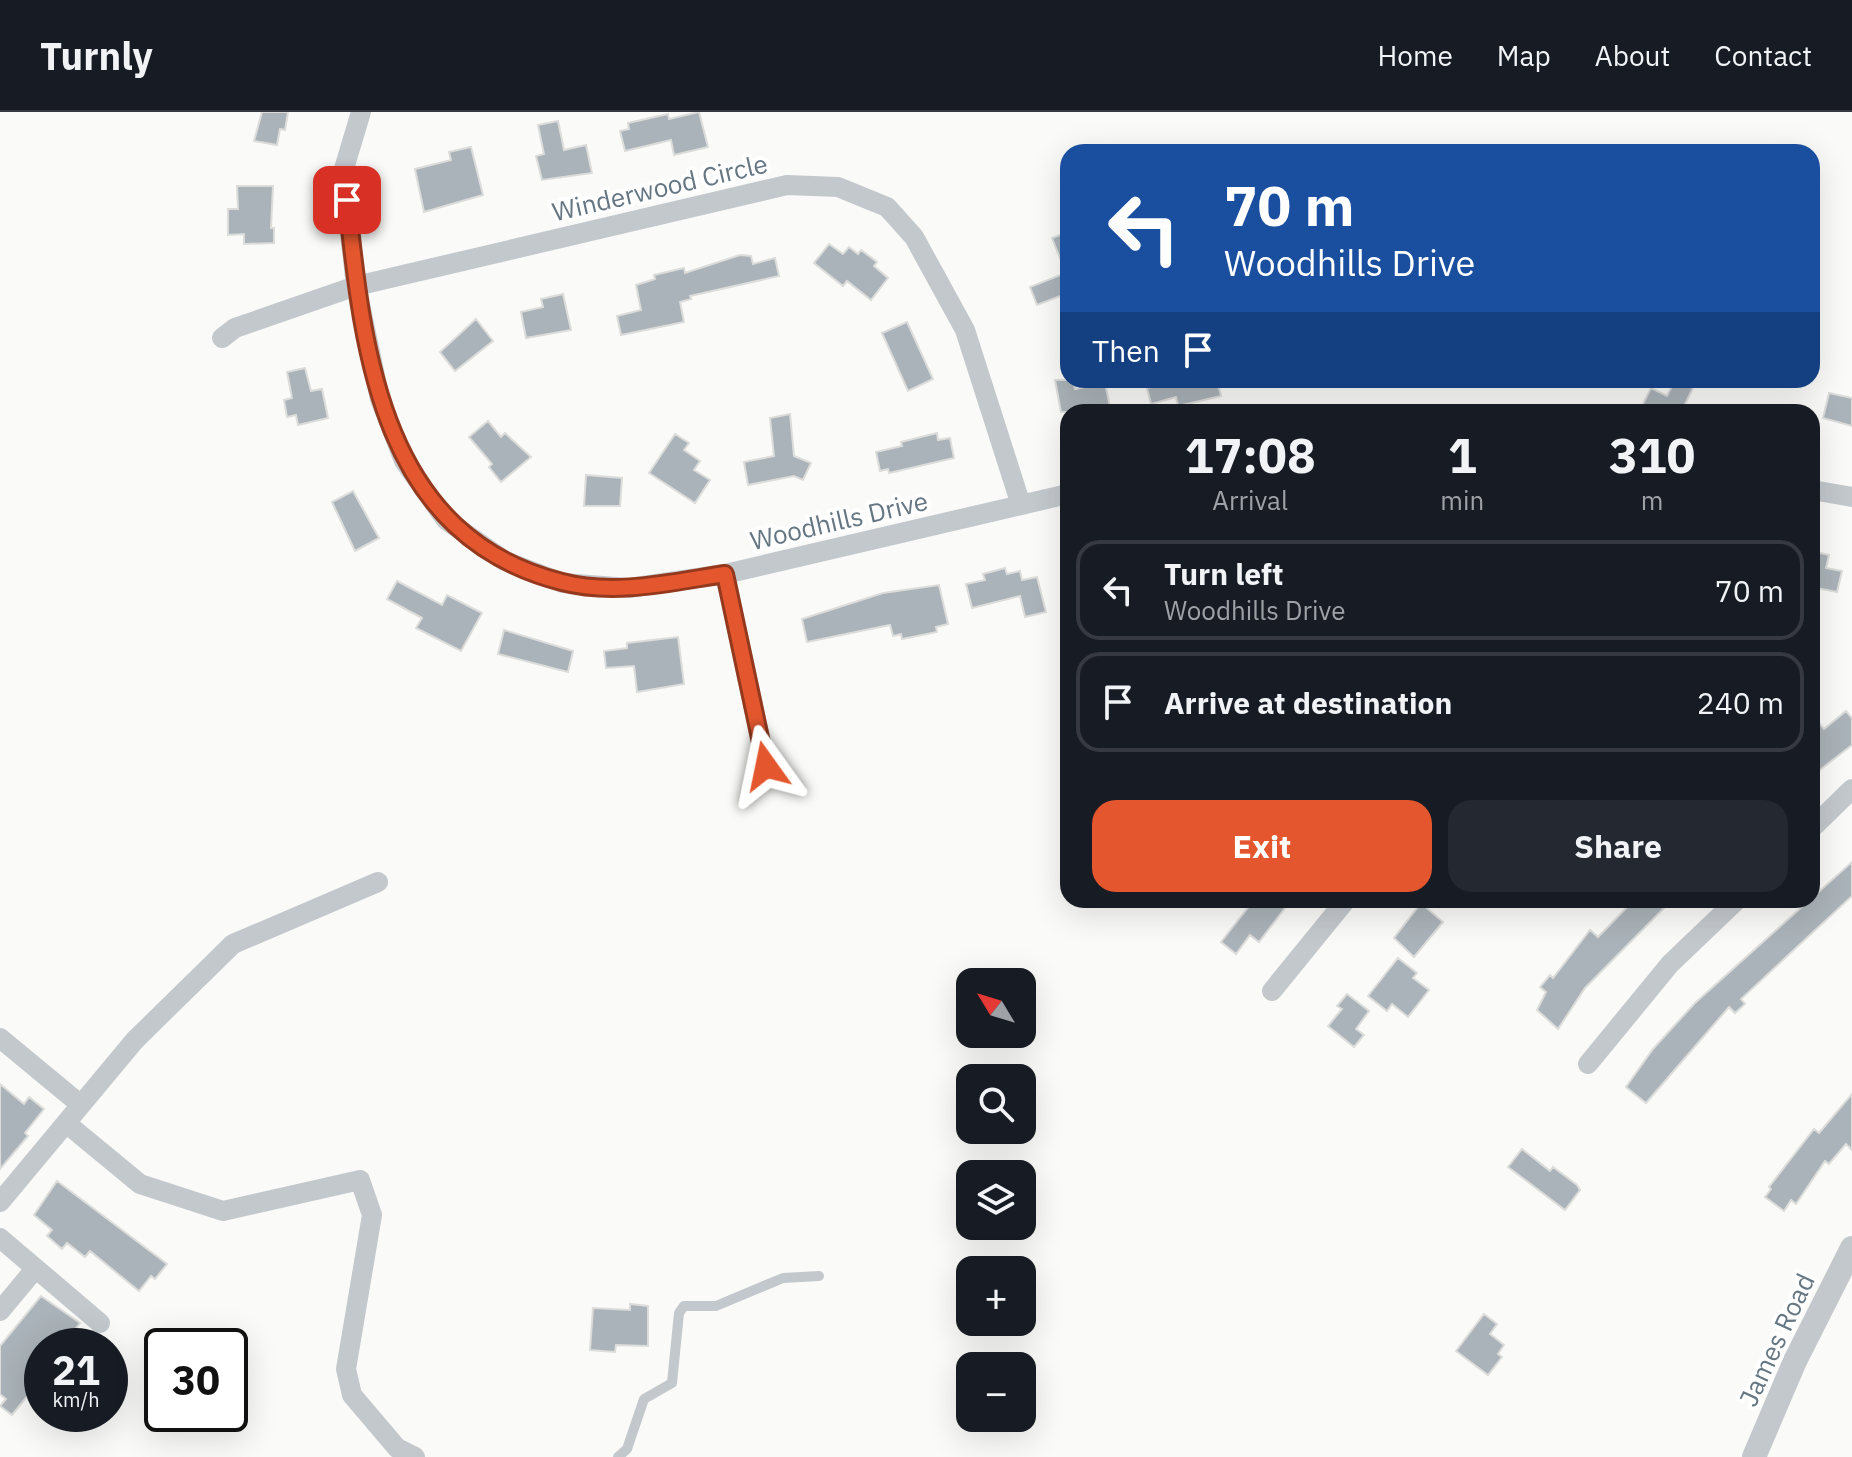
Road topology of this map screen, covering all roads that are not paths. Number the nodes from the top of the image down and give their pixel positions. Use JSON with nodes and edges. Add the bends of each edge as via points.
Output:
{"nodes":[{"id":1,"x":361,"y":112,"type":"edge"},
{"id":2,"x":356,"y":286,"type":"junction"},
{"id":3,"x":222,"y":338,"type":"dead end"},
{"id":4,"x":1820,"y":491,"type":"edge"},
{"id":5,"x":1060,"y":496,"type":"edge"},
{"id":6,"x":1852,"y":497,"type":"edge"},
{"id":7,"x":1021,"y":505,"type":"junction"},
{"id":8,"x":725,"y":574,"type":"junction"},
{"id":9,"x":766,"y":766,"type":"dead end"},
{"id":10,"x":1852,"y":789,"type":"edge"},
{"id":11,"x":1820,"y":820,"type":"edge"},
{"id":12,"x":378,"y":882,"type":"dead end"},
{"id":13,"x":1339,"y":908,"type":"edge"},
{"id":14,"x":1729,"y":908,"type":"edge"},
{"id":15,"x":1272,"y":991,"type":"dead end"},
{"id":16,"x":0,"y":1038,"type":"edge"},
{"id":17,"x":1588,"y":1064,"type":"dead end"},
{"id":18,"x":81,"y":1105,"type":"junction"},
{"id":19,"x":66,"y":1123,"type":"junction"},
{"id":20,"x":0,"y":1202,"type":"edge"},
{"id":21,"x":0,"y":1238,"type":"edge"},
{"id":22,"x":1852,"y":1248,"type":"edge"},
{"id":23,"x":35,"y":1269,"type":"junction"},
{"id":24,"x":819,"y":1276,"type":"dead end"},
{"id":25,"x":0,"y":1311,"type":"edge"},
{"id":26,"x":100,"y":1323,"type":"dead end"},
{"id":27,"x":415,"y":1457,"type":"edge"},
{"id":28,"x":618,"y":1457,"type":"edge"},
{"id":29,"x":1754,"y":1457,"type":"edge"}],
"edges":[{"from":1,"to":2,"type":"street","name":"Woodhills Drive","via":[[343,172]]},
{"from":2,"to":3,"type":"street","name":"Winderwood Circle","via":[[235,328]]},
{"from":2,"to":7,"type":"street","name":"Winderwood Circle","via":[[787,185],[838,187],[887,207],[914,237],[965,330]]},
{"from":2,"to":8,"type":"street","name":"Woodhills Drive","via":[[380,399],[404,461],[446,520],[505,561],[563,583],[629,588]]},
{"from":4,"to":6,"type":"street"},
{"from":5,"to":7,"type":"street","name":"Woodhills Drive"},
{"from":7,"to":8,"type":"street","name":"Woodhills Drive"},
{"from":8,"to":9,"type":"street"},
{"from":10,"to":11,"type":"street"},
{"from":12,"to":18,"type":"street","via":[[233,944],[135,1040]]},
{"from":13,"to":15,"type":"street"},
{"from":14,"to":17,"type":"street","via":[[1670,964]]},
{"from":16,"to":18,"type":"street"},
{"from":18,"to":19,"type":"street"},
{"from":19,"to":20,"type":"street"},
{"from":19,"to":27,"type":"street","via":[[140,1184],[223,1211],[360,1180],[372,1215],[346,1369],[352,1395],[397,1448]]},
{"from":21,"to":23,"type":"street"},
{"from":22,"to":29,"type":"street","name":"James Road"},
{"from":23,"to":25,"type":"street"},
{"from":23,"to":26,"type":"street"},
{"from":24,"to":28,"type":"lane","via":[[783,1278],[716,1306],[684,1306],[672,1383],[644,1399],[627,1449]]}]}
